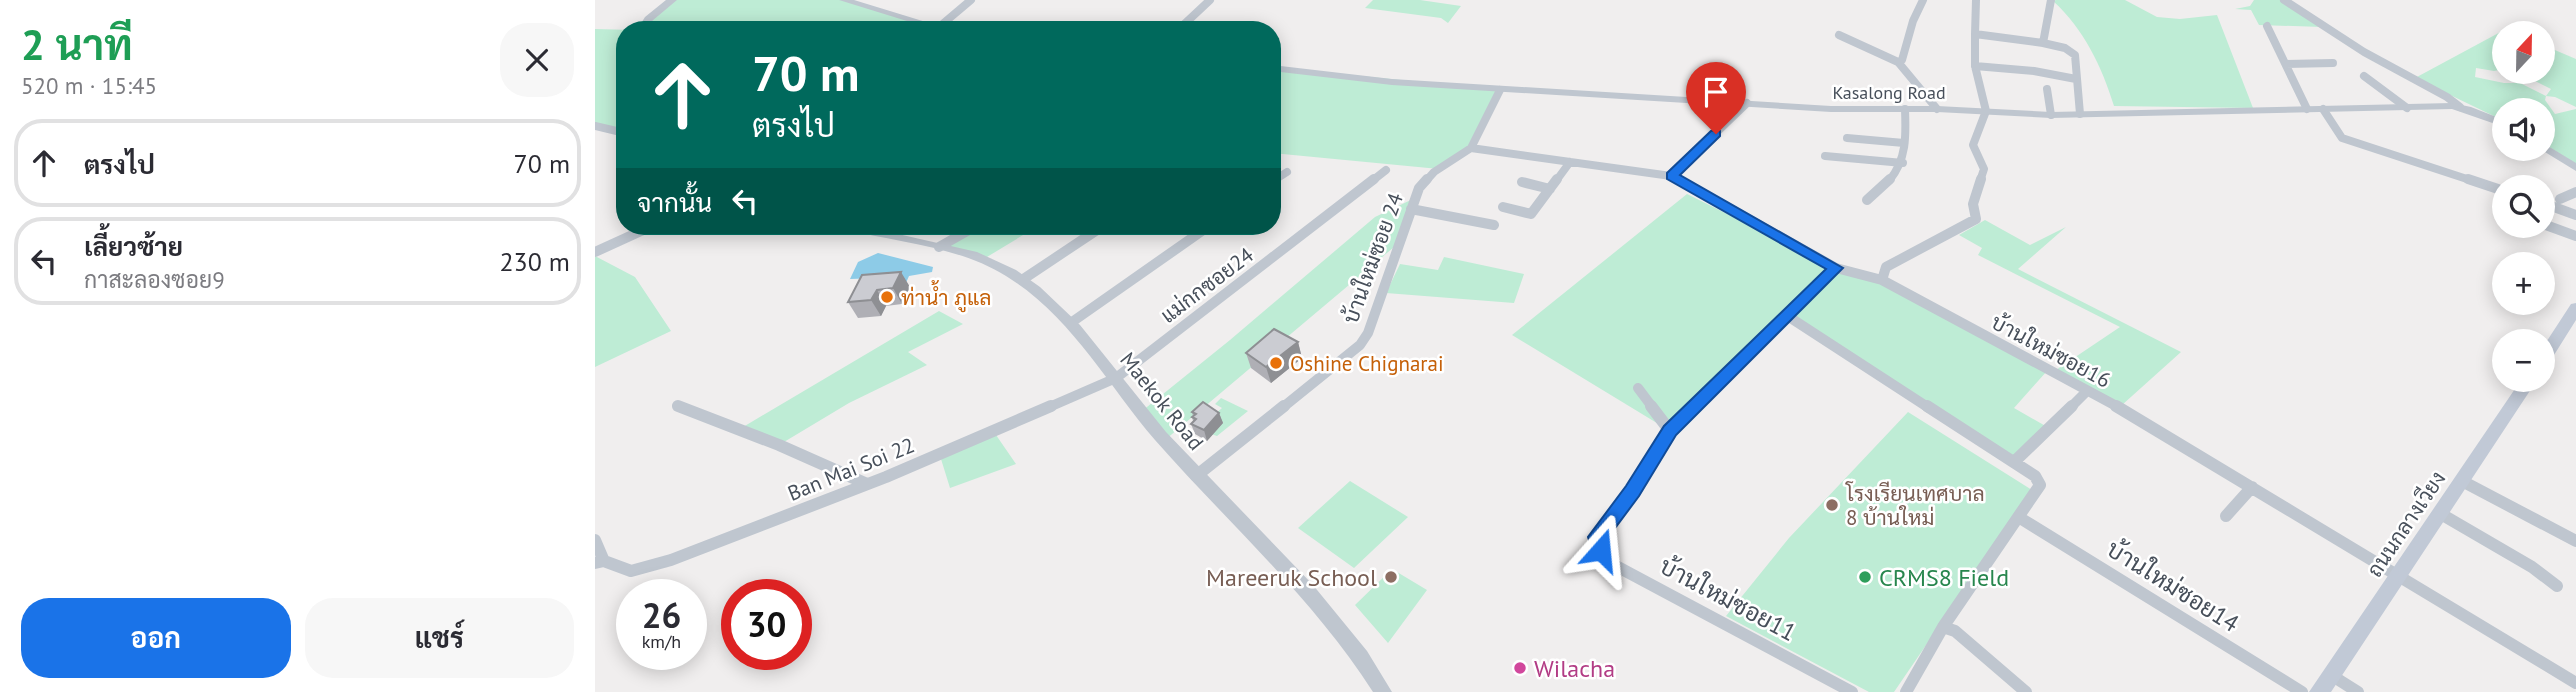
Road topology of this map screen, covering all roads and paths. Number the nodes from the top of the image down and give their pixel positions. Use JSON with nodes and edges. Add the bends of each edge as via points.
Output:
{"nodes":[{"id":1,"x":672,"y":0,"type":"edge"},
{"id":2,"x":844,"y":0,"type":"edge"},
{"id":3,"x":971,"y":0,"type":"edge"},
{"id":4,"x":1210,"y":0,"type":"edge"},
{"id":5,"x":1923,"y":0,"type":"edge"},
{"id":6,"x":1976,"y":0,"type":"edge"},
{"id":7,"x":2051,"y":0,"type":"edge"},
{"id":8,"x":2284,"y":0,"type":"edge"},
{"id":9,"x":646,"y":21,"type":"edge"},
{"id":10,"x":916,"y":21,"type":"edge"},
{"id":11,"x":951,"y":21,"type":"edge"},
{"id":12,"x":1188,"y":21,"type":"edge"},
{"id":13,"x":2267,"y":26,"type":"dead end"},
{"id":14,"x":1975,"y":34,"type":"junction"},
{"id":15,"x":1839,"y":35,"type":"dead end"},
{"id":16,"x":2043,"y":43,"type":"junction"},
{"id":17,"x":1898,"y":62,"type":"junction"},
{"id":18,"x":2286,"y":64,"type":"junction"},
{"id":19,"x":2333,"y":64,"type":"dead end"},
{"id":20,"x":1975,"y":66,"type":"junction"},
{"id":21,"x":1281,"y":69,"type":"edge"},
{"id":22,"x":2364,"y":76,"type":"dead end"},
{"id":23,"x":2075,"y":79,"type":"junction"},
{"id":24,"x":2047,"y":89,"type":"dead end"},
{"id":25,"x":1500,"y":90,"type":"junction"},
{"id":26,"x":1747,"y":103,"type":"junction"},
{"id":27,"x":2407,"y":107,"type":"junction"},
{"id":28,"x":2461,"y":107,"type":"junction"},
{"id":29,"x":1905,"y":109,"type":"junction"},
{"id":30,"x":1937,"y":109,"type":"junction"},
{"id":31,"x":2307,"y":109,"type":"junction"},
{"id":32,"x":2323,"y":109,"type":"junction"},
{"id":33,"x":1986,"y":111,"type":"junction"},
{"id":34,"x":2080,"y":114,"type":"junction"},
{"id":35,"x":2051,"y":115,"type":"junction"},
{"id":36,"x":2492,"y":119,"type":"edge"},
{"id":37,"x":595,"y":126,"type":"edge"},
{"id":38,"x":616,"y":131,"type":"edge"},
{"id":39,"x":1847,"y":138,"type":"dead end"},
{"id":40,"x":1904,"y":143,"type":"junction"},
{"id":41,"x":1471,"y":148,"type":"junction"},
{"id":42,"x":2555,"y":154,"type":"edge"},
{"id":43,"x":1825,"y":156,"type":"dead end"},
{"id":44,"x":1570,"y":162,"type":"junction"},
{"id":45,"x":1903,"y":163,"type":"junction"},
{"id":46,"x":2576,"y":168,"type":"edge"},
{"id":47,"x":1387,"y":170,"type":"dead end"},
{"id":48,"x":1287,"y":172,"type":"dead end"},
{"id":49,"x":1281,"y":176,"type":"edge"},
{"id":50,"x":1671,"y":176,"type":"junction"},
{"id":51,"x":1522,"y":182,"type":"dead end"},
{"id":52,"x":2492,"y":187,"type":"edge"},
{"id":53,"x":1550,"y":189,"type":"junction"},
{"id":54,"x":2576,"y":192,"type":"edge"},
{"id":55,"x":1867,"y":200,"type":"dead end"},
{"id":56,"x":2560,"y":200,"type":"dead end"},
{"id":57,"x":1503,"y":207,"type":"dead end"},
{"id":58,"x":2555,"y":208,"type":"edge"},
{"id":59,"x":1411,"y":209,"type":"junction"},
{"id":60,"x":2576,"y":215,"type":"edge"},
{"id":61,"x":1494,"y":225,"type":"dead end"},
{"id":62,"x":2555,"y":228,"type":"edge"},
{"id":63,"x":632,"y":235,"type":"edge"},
{"id":64,"x":888,"y":235,"type":"edge"},
{"id":65,"x":960,"y":235,"type":"edge"},
{"id":66,"x":1090,"y":235,"type":"edge"},
{"id":67,"x":1196,"y":235,"type":"edge"},
{"id":68,"x":2576,"y":236,"type":"edge"},
{"id":69,"x":939,"y":247,"type":"junction"},
{"id":70,"x":595,"y":252,"type":"edge"},
{"id":71,"x":1836,"y":268,"type":"junction"},
{"id":72,"x":1022,"y":280,"type":"junction"},
{"id":73,"x":1882,"y":280,"type":"junction"},
{"id":74,"x":2576,"y":308,"type":"edge"},
{"id":75,"x":1786,"y":315,"type":"junction"},
{"id":76,"x":1072,"y":322,"type":"junction"},
{"id":77,"x":2555,"y":340,"type":"edge"},
{"id":78,"x":1116,"y":377,"type":"junction"},
{"id":79,"x":1637,"y":388,"type":"dead end"},
{"id":80,"x":2085,"y":391,"type":"junction"},
{"id":81,"x":2521,"y":392,"type":"edge"},
{"id":82,"x":678,"y":407,"type":"dead end"},
{"id":83,"x":1670,"y":430,"type":"junction"},
{"id":84,"x":2014,"y":462,"type":"junction"},
{"id":85,"x":1196,"y":475,"type":"junction"},
{"id":86,"x":2462,"y":481,"type":"junction"},
{"id":87,"x":867,"y":484,"type":"junction"},
{"id":88,"x":2252,"y":486,"type":"junction"},
{"id":89,"x":2441,"y":514,"type":"junction"},
{"id":90,"x":2226,"y":516,"type":"dead end"},
{"id":91,"x":2020,"y":518,"type":"junction"},
{"id":92,"x":595,"y":540,"type":"edge"},
{"id":93,"x":2576,"y":541,"type":"edge"},
{"id":94,"x":600,"y":562,"type":"edge"},
{"id":95,"x":2398,"y":578,"type":"junction"},
{"id":96,"x":2557,"y":586,"type":"dead end"},
{"id":97,"x":1943,"y":627,"type":"junction"},
{"id":98,"x":2330,"y":675,"type":"junction"},
{"id":99,"x":2576,"y":683,"type":"edge"},
{"id":100,"x":1383,"y":692,"type":"edge"},
{"id":101,"x":1852,"y":692,"type":"edge"},
{"id":102,"x":1906,"y":692,"type":"edge"},
{"id":103,"x":2026,"y":692,"type":"edge"},
{"id":104,"x":2302,"y":692,"type":"edge"},
{"id":105,"x":2319,"y":692,"type":"edge"},
{"id":106,"x":2358,"y":692,"type":"edge"}],
"edges":[{"from":1,"to":9,"type":"street"},
{"from":2,"to":10,"type":"street"},
{"from":3,"to":11,"type":"street"},
{"from":4,"to":12,"type":"street"},
{"from":5,"to":17,"type":"street"},
{"from":6,"to":14,"type":"street"},
{"from":7,"to":16,"type":"street"},
{"from":8,"to":28,"type":"street"},
{"from":13,"to":18,"type":"street"},
{"from":14,"to":16,"type":"street"},
{"from":14,"to":20,"type":"street"},
{"from":15,"to":17,"type":"street"},
{"from":16,"to":23,"type":"street","via":[[2075,55]]},
{"from":17,"to":30,"type":"street"},
{"from":18,"to":19,"type":"street"},
{"from":18,"to":31,"type":"street"},
{"from":20,"to":23,"type":"street"},
{"from":20,"to":33,"type":"street"},
{"from":21,"to":25,"type":"street","name":"Kasalong Road"},
{"from":22,"to":27,"type":"street"},
{"from":23,"to":34,"type":"street"},
{"from":24,"to":35,"type":"street"},
{"from":25,"to":26,"type":"street","name":"Kasalong Road"},
{"from":25,"to":41,"type":"street","name":"บ้านใหม่ซอย 24"},
{"from":26,"to":29,"type":"street","name":"Kasalong Road"},
{"from":26,"to":50,"type":"street"},
{"from":27,"to":28,"type":"street","name":"Kasalong Road"},
{"from":27,"to":32,"type":"street","name":"Kasalong Road"},
{"from":28,"to":36,"type":"street","name":"Kasalong Road"},
{"from":29,"to":30,"type":"street","name":"Kasalong Road"},
{"from":29,"to":40,"type":"street"},
{"from":30,"to":33,"type":"street","name":"Kasalong Road"},
{"from":31,"to":32,"type":"street","name":"Kasalong Road"},
{"from":31,"to":34,"type":"street","name":"Kasalong Road"},
{"from":32,"to":52,"type":"street","via":[[2342,138]]},
{"from":33,"to":35,"type":"street","name":"Kasalong Road"},
{"from":33,"to":73,"type":"street","via":[[1973,145],[1985,169],[1973,204],[1976,219],[1887,267]]},
{"from":34,"to":35,"type":"street","name":"Kasalong Road"},
{"from":37,"to":38,"type":"street"},
{"from":39,"to":40,"type":"street"},
{"from":40,"to":45,"type":"street"},
{"from":41,"to":44,"type":"street"},
{"from":41,"to":59,"type":"street","name":"บ้านใหม่ซอย 24","via":[[1426,179]]},
{"from":42,"to":46,"type":"street"},
{"from":43,"to":45,"type":"street"},
{"from":44,"to":50,"type":"street"},
{"from":44,"to":53,"type":"street"},
{"from":45,"to":55,"type":"street","via":[[1895,177]]},
{"from":47,"to":78,"type":"street","name":"แม่กกซอย24"},
{"from":48,"to":49,"type":"street"},
{"from":50,"to":71,"type":"street","name":"บ้านใหม่ซอย16"},
{"from":51,"to":53,"type":"street"},
{"from":53,"to":57,"type":"street","via":[[1531,214]]},
{"from":54,"to":56,"type":"street"},
{"from":58,"to":60,"type":"street"},
{"from":59,"to":61,"type":"street"},
{"from":59,"to":85,"type":"street","name":"บ้านใหม่ซอย 24","via":[[1360,345]]},
{"from":62,"to":68,"type":"street"},
{"from":63,"to":70,"type":"street"},
{"from":64,"to":69,"type":"street","name":"Maekok Road"},
{"from":65,"to":69,"type":"street"},
{"from":66,"to":72,"type":"street"},
{"from":67,"to":76,"type":"street"},
{"from":69,"to":72,"type":"street","name":"Maekok Road","via":[[974,256]]},
{"from":71,"to":73,"type":"street","name":"บ้านใหม่ซอย16"},
{"from":71,"to":75,"type":"street","name":"บ้านใหม่ซอย11"},
{"from":72,"to":76,"type":"street","name":"Maekok Road","via":[[1049,298]]},
{"from":73,"to":80,"type":"street","name":"บ้านใหม่ซอย16"},
{"from":74,"to":77,"type":"main road"},
{"from":75,"to":83,"type":"street","name":"บ้านใหม่ซอย11"},
{"from":75,"to":84,"type":"street"},
{"from":76,"to":78,"type":"street","name":"Maekok Road"},
{"from":78,"to":85,"type":"street","name":"Maekok Road"},
{"from":78,"to":87,"type":"street","name":"Ban Mai Soi 22"},
{"from":79,"to":83,"type":"street"},
{"from":80,"to":84,"type":"street"},
{"from":80,"to":88,"type":"street","name":"บ้านใหม่ซอย16","via":[[2152,425]]},
{"from":81,"to":86,"type":"main road","name":"ถนนกลางเวียง"},
{"from":82,"to":87,"type":"street"},
{"from":83,"to":101,"type":"street","name":"บ้านใหม่ซอย11","via":[[1598,537],[1603,559]]},
{"from":84,"to":91,"type":"street","via":[[2041,485]]},
{"from":85,"to":100,"type":"street","name":"Maekok Road","via":[[1312,597],[1353,646]]},
{"from":86,"to":89,"type":"main road","name":"ถนนกลางเวียง"},
{"from":86,"to":93,"type":"street"},
{"from":87,"to":94,"type":"street","name":"Ban Mai Soi 22","via":[[671,560],[631,571]]},
{"from":88,"to":90,"type":"street"},
{"from":88,"to":95,"type":"street","name":"บ้านใหม่ซอย16"},
{"from":89,"to":95,"type":"main road","name":"ถนนกลางเวียง"},
{"from":89,"to":96,"type":"street"},
{"from":91,"to":97,"type":"street"},
{"from":91,"to":104,"type":"street","name":"บ้านใหม่ซอย14"},
{"from":92,"to":94,"type":"street"},
{"from":95,"to":98,"type":"main road","name":"ถนนกลางเวียง"},
{"from":95,"to":99,"type":"street","name":"บ้านใหม่ซอย16"},
{"from":97,"to":102,"type":"street"},
{"from":97,"to":103,"type":"street","via":[[1955,631]]},
{"from":98,"to":105,"type":"main road","name":"ถนนกลางเวียง"},
{"from":98,"to":106,"type":"street"}]}
